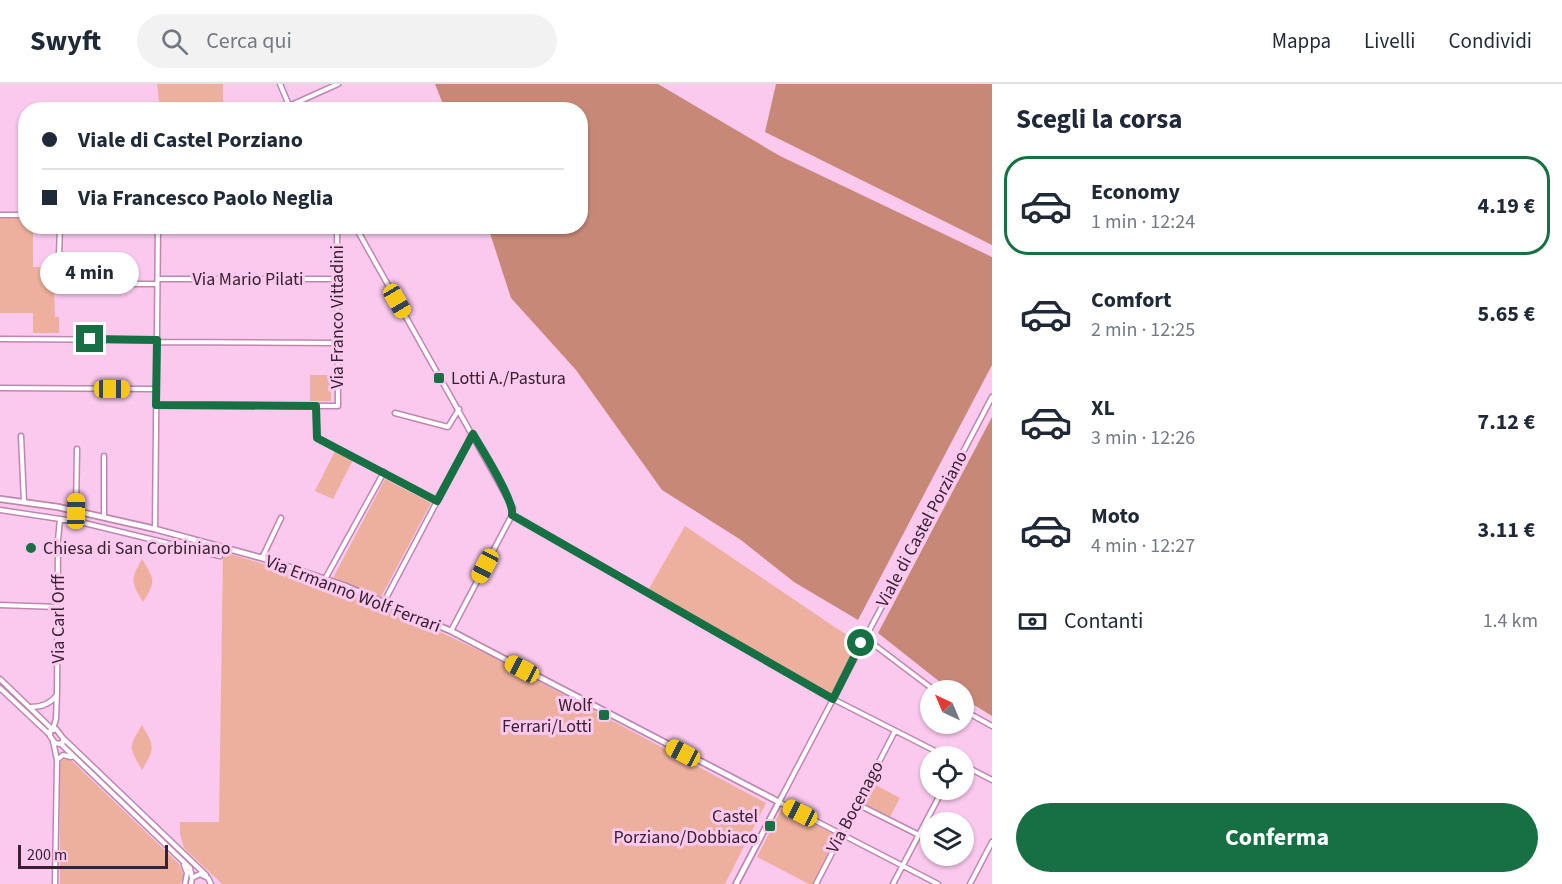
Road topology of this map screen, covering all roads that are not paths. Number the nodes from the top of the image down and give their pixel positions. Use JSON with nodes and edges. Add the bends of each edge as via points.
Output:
{"nodes":[{"id":1,"x":280,"y":84,"type":"edge"},
{"id":2,"x":338,"y":84,"type":"edge"},
{"id":3,"x":288,"y":102,"type":"edge"},
{"id":4,"x":302,"y":102,"type":"edge"},
{"id":5,"x":0,"y":215,"type":"edge"},
{"id":6,"x":18,"y":215,"type":"edge"},
{"id":7,"x":60,"y":234,"type":"edge"},
{"id":8,"x":158,"y":234,"type":"edge"},
{"id":9,"x":337,"y":234,"type":"edge"},
{"id":10,"x":359,"y":234,"type":"edge"},
{"id":11,"x":338,"y":279,"type":"junction"},
{"id":12,"x":158,"y":281,"type":"junction"},
{"id":13,"x":0,"y":339,"type":"edge"},
{"id":14,"x":157,"y":341,"type":"junction"},
{"id":15,"x":337,"y":343,"type":"junction"},
{"id":16,"x":0,"y":388,"type":"edge"},
{"id":17,"x":156,"y":389,"type":"junction"},
{"id":18,"x":992,"y":397,"type":"edge"},
{"id":19,"x":156,"y":405,"type":"junction"},
{"id":20,"x":316,"y":406,"type":"junction"},
{"id":21,"x":459,"y":409,"type":"junction"},
{"id":22,"x":395,"y":413,"type":"dead end"},
{"id":23,"x":473,"y":434,"type":"junction"},
{"id":24,"x":21,"y":436,"type":"dead end"},
{"id":25,"x":77,"y":449,"type":"dead end"},
{"id":26,"x":104,"y":456,"type":"dead end"},
{"id":27,"x":384,"y":472,"type":"junction"},
{"id":28,"x":0,"y":499,"type":"edge"},
{"id":29,"x":437,"y":501,"type":"junction"},
{"id":30,"x":24,"y":502,"type":"junction"},
{"id":31,"x":0,"y":510,"type":"edge"},
{"id":32,"x":76,"y":511,"type":"junction"},
{"id":33,"x":512,"y":515,"type":"junction"},
{"id":34,"x":104,"y":517,"type":"junction"},
{"id":35,"x":281,"y":518,"type":"dead end"},
{"id":36,"x":60,"y":519,"type":"junction"},
{"id":37,"x":155,"y":528,"type":"junction"},
{"id":38,"x":220,"y":556,"type":"dead end"},
{"id":39,"x":262,"y":558,"type":"junction"},
{"id":40,"x":325,"y":579,"type":"junction"},
{"id":41,"x":384,"y":602,"type":"junction"},
{"id":42,"x":0,"y":605,"type":"edge"},
{"id":43,"x":58,"y":607,"type":"junction"},
{"id":44,"x":450,"y":631,"type":"junction"},
{"id":45,"x":864,"y":638,"type":"junction"},
{"id":46,"x":0,"y":678,"type":"edge"},
{"id":47,"x":921,"y":680,"type":"edge"},
{"id":48,"x":0,"y":688,"type":"edge"},
{"id":49,"x":57,"y":692,"type":"junction"},
{"id":50,"x":833,"y":699,"type":"junction"},
{"id":51,"x":30,"y":707,"type":"junction"},
{"id":52,"x":974,"y":716,"type":"edge"},
{"id":53,"x":992,"y":726,"type":"edge"},
{"id":54,"x":55,"y":729,"type":"junction"},
{"id":55,"x":895,"y":731,"type":"junction"},
{"id":56,"x":49,"y":734,"type":"junction"},
{"id":57,"x":64,"y":739,"type":"junction"},
{"id":58,"x":53,"y":741,"type":"junction"},
{"id":59,"x":60,"y":744,"type":"junction"},
{"id":60,"x":925,"y":746,"type":"edge"},
{"id":61,"x":56,"y":753,"type":"junction"},
{"id":62,"x":73,"y":757,"type":"junction"},
{"id":63,"x":57,"y":760,"type":"junction"},
{"id":64,"x":974,"y":771,"type":"edge"},
{"id":65,"x":992,"y":780,"type":"edge"},
{"id":66,"x":937,"y":800,"type":"edge"},
{"id":67,"x":779,"y":802,"type":"junction"},
{"id":68,"x":857,"y":804,"type":"junction"},
{"id":69,"x":841,"y":834,"type":"junction"},
{"id":70,"x":919,"y":835,"type":"junction"},
{"id":71,"x":992,"y":842,"type":"edge"},
{"id":72,"x":180,"y":859,"type":"junction"},
{"id":73,"x":902,"y":866,"type":"junction"},
{"id":74,"x":206,"y":875,"type":"junction"},
{"id":75,"x":190,"y":882,"type":"edge"},
{"id":76,"x":211,"y":883,"type":"edge"},
{"id":77,"x":55,"y":884,"type":"edge"},
{"id":78,"x":736,"y":884,"type":"edge"},
{"id":79,"x":816,"y":884,"type":"edge"},
{"id":80,"x":893,"y":884,"type":"edge"},
{"id":81,"x":938,"y":884,"type":"edge"},
{"id":82,"x":970,"y":884,"type":"edge"}],
"edges":[{"from":1,"to":3,"type":"street"},
{"from":2,"to":4,"type":"street"},
{"from":5,"to":6,"type":"street"},
{"from":7,"to":12,"type":"street","name":"Via Mario Pilati","via":[[58,284]]},
{"from":8,"to":12,"type":"street"},
{"from":9,"to":11,"type":"street","name":"Via Franco Vittadini"},
{"from":10,"to":21,"type":"street"},
{"from":11,"to":12,"type":"street","name":"Via Mario Pilati"},
{"from":11,"to":15,"type":"street","name":"Via Franco Vittadini"},
{"from":12,"to":14,"type":"street"},
{"from":13,"to":14,"type":"street"},
{"from":14,"to":15,"type":"street"},
{"from":14,"to":17,"type":"street"},
{"from":15,"to":20,"type":"street","name":"Via Franco Vittadini","via":[[338,406]]},
{"from":16,"to":17,"type":"street"},
{"from":17,"to":19,"type":"street"},
{"from":18,"to":45,"type":"street","name":"Viale di Castel Porziano"},
{"from":19,"to":20,"type":"street","name":"Via Franco Vittadini"},
{"from":19,"to":37,"type":"street"},
{"from":20,"to":27,"type":"street","via":[[317,438]]},
{"from":21,"to":22,"type":"street","via":[[448,427]]},
{"from":21,"to":23,"type":"street"},
{"from":23,"to":29,"type":"street"},
{"from":23,"to":33,"type":"street","via":[[506,492]]},
{"from":24,"to":30,"type":"street"},
{"from":25,"to":32,"type":"street"},
{"from":26,"to":34,"type":"street"},
{"from":27,"to":29,"type":"street"},
{"from":27,"to":40,"type":"street"},
{"from":28,"to":30,"type":"street","name":"Via Ermanno Wolf Ferrari"},
{"from":29,"to":41,"type":"street"},
{"from":30,"to":32,"type":"street","name":"Via Ermanno Wolf Ferrari"},
{"from":31,"to":36,"type":"street"},
{"from":32,"to":34,"type":"street","name":"Via Ermanno Wolf Ferrari"},
{"from":33,"to":44,"type":"street"},
{"from":33,"to":50,"type":"street"},
{"from":34,"to":37,"type":"street","name":"Via Ermanno Wolf Ferrari"},
{"from":35,"to":39,"type":"street"},
{"from":36,"to":38,"type":"street"},
{"from":36,"to":43,"type":"street","name":"Via Carl Orff"},
{"from":37,"to":39,"type":"street","name":"Via Ermanno Wolf Ferrari"},
{"from":39,"to":40,"type":"street","name":"Via Ermanno Wolf Ferrari"},
{"from":40,"to":41,"type":"street","name":"Via Ermanno Wolf Ferrari"},
{"from":41,"to":44,"type":"street","name":"Via Ermanno Wolf Ferrari"},
{"from":42,"to":43,"type":"street"},
{"from":43,"to":49,"type":"street","name":"Via Carl Orff"},
{"from":44,"to":67,"type":"street","name":"Via Ermanno Wolf Ferrari"},
{"from":45,"to":47,"type":"street"},
{"from":45,"to":50,"type":"street","name":"Viale di Castel Porziano"},
{"from":46,"to":51,"type":"street"},
{"from":48,"to":56,"type":"street"},
{"from":49,"to":51,"type":"street","via":[[49,703]]},
{"from":49,"to":54,"type":"street","name":"Via Carl Orff"},
{"from":50,"to":55,"type":"street"},
{"from":50,"to":67,"type":"street","name":"Viale di Castel Porziano"},
{"from":51,"to":54,"type":"street"},
{"from":52,"to":53,"type":"street"},
{"from":54,"to":56,"type":"street","name":"Via Carl Orff"},
{"from":54,"to":57,"type":"street"},
{"from":55,"to":60,"type":"street"},
{"from":55,"to":68,"type":"street","name":"Via Bocenago"},
{"from":56,"to":58,"type":"street"},
{"from":57,"to":59,"type":"street"},
{"from":57,"to":74,"type":"street"},
{"from":58,"to":59,"type":"street"},
{"from":58,"to":61,"type":"street"},
{"from":59,"to":61,"type":"street"},
{"from":59,"to":62,"type":"street"},
{"from":61,"to":63,"type":"street"},
{"from":62,"to":63,"type":"street","via":[[63,755]]},
{"from":62,"to":72,"type":"street"},
{"from":63,"to":77,"type":"street"},
{"from":64,"to":65,"type":"street"},
{"from":66,"to":70,"type":"street"},
{"from":67,"to":69,"type":"street"},
{"from":67,"to":78,"type":"street","name":"Viale di Castel Porziano"},
{"from":68,"to":69,"type":"street","name":"Via Bocenago"},
{"from":68,"to":70,"type":"street"},
{"from":69,"to":73,"type":"street"},
{"from":69,"to":79,"type":"street","name":"Via Bocenago"},
{"from":70,"to":73,"type":"street"},
{"from":71,"to":82,"type":"street"},
{"from":72,"to":75,"type":"street"},
{"from":72,"to":75,"type":"street","via":[[193,873]]},
{"from":73,"to":80,"type":"street"},
{"from":73,"to":81,"type":"street"},
{"from":74,"to":75,"type":"street","via":[[197,874]]},
{"from":74,"to":76,"type":"street"}]}
